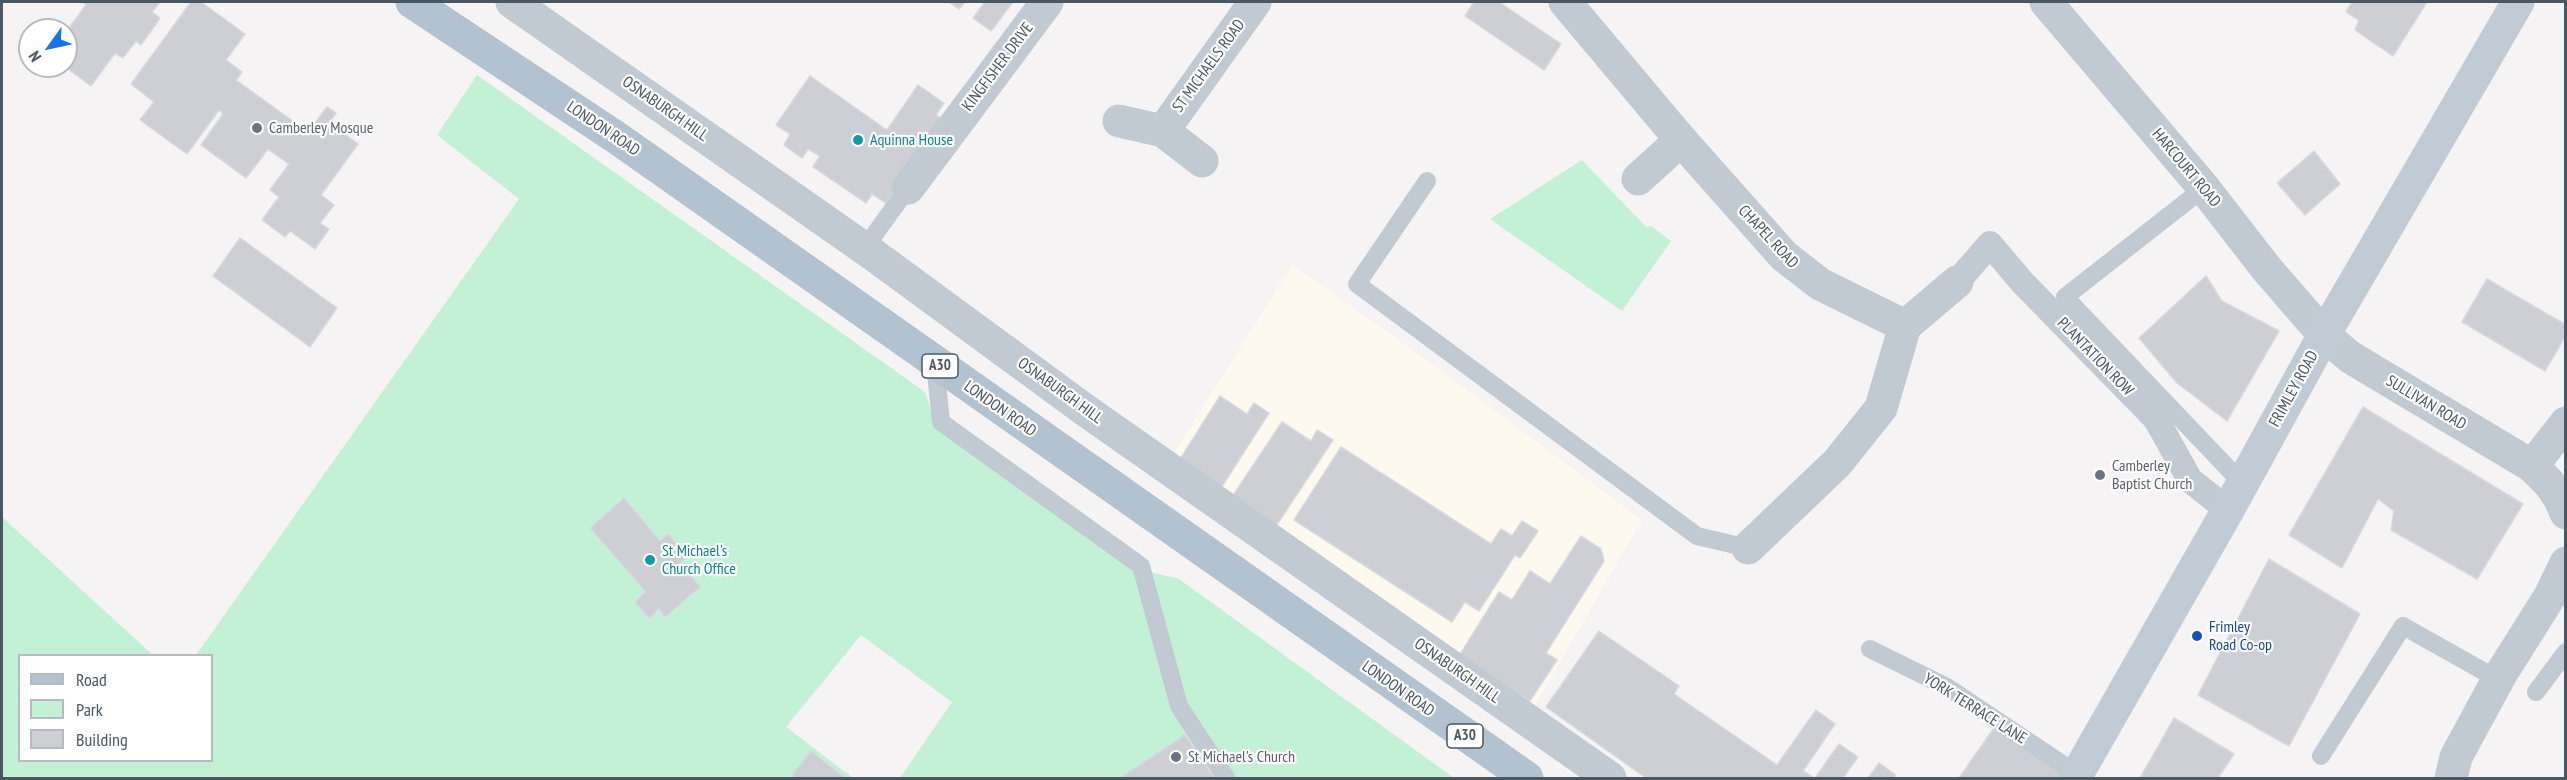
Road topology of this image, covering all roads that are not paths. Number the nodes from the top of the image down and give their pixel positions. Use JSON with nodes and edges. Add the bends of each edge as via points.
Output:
{"nodes":[{"id":1,"x":412,"y":2,"type":"edge"},
{"id":2,"x":512,"y":2,"type":"edge"},
{"id":3,"x":1047,"y":2,"type":"edge"},
{"id":4,"x":1255,"y":2,"type":"edge"},
{"id":5,"x":1565,"y":2,"type":"edge"},
{"id":6,"x":2046,"y":2,"type":"edge"},
{"id":7,"x":2518,"y":2,"type":"edge"},
{"id":8,"x":1119,"y":121,"type":"dead end"},
{"id":9,"x":1163,"y":131,"type":"junction"},
{"id":10,"x":1681,"y":140,"type":"junction"},
{"id":11,"x":1202,"y":161,"type":"dead end"},
{"id":12,"x":1638,"y":179,"type":"dead end"},
{"id":13,"x":1427,"y":181,"type":"dead end"},
{"id":14,"x":908,"y":188,"type":"joint"},
{"id":15,"x":2204,"y":188,"type":"junction"},
{"id":16,"x":864,"y":249,"type":"junction"},
{"id":17,"x":1957,"y":282,"type":"joint"},
{"id":18,"x":1905,"y":326,"type":"junction"},
{"id":19,"x":2325,"y":334,"type":"junction"},
{"id":20,"x":935,"y":363,"type":"junction"},
{"id":21,"x":2565,"y":423,"type":"edge"},
{"id":22,"x":2532,"y":466,"type":"junction"},
{"id":23,"x":2235,"y":496,"type":"junction"},
{"id":24,"x":2564,"y":503,"type":"edge"},
{"id":25,"x":1748,"y":548,"type":"joint"},
{"id":26,"x":2565,"y":563,"type":"edge"},
{"id":27,"x":1870,"y":649,"type":"dead end"},
{"id":28,"x":2565,"y":652,"type":"edge"},
{"id":29,"x":2499,"y":680,"type":"junction"},
{"id":30,"x":2536,"y":692,"type":"dead end"},
{"id":31,"x":2321,"y":756,"type":"dead end"},
{"id":32,"x":2076,"y":776,"type":"edge"},
{"id":33,"x":1226,"y":778,"type":"edge"},
{"id":34,"x":1527,"y":778,"type":"edge"},
{"id":35,"x":1610,"y":778,"type":"edge"},
{"id":36,"x":2451,"y":778,"type":"edge"}],
"edges":[{"from":1,"to":20,"type":"main road","name":"LONDON ROAD","number":"A30","via":[[617,138]]},
{"from":2,"to":16,"type":"street","name":"OSNABURGH HILL"},
{"from":3,"to":14,"type":"street","name":"KINGFISHER DRIVE"},
{"from":4,"to":9,"type":"street","name":"ST MICHAELS ROAD"},
{"from":5,"to":10,"type":"street","name":"CHAPEL ROAD"},
{"from":6,"to":15,"type":"street","name":"HARCOURT ROAD"},
{"from":7,"to":19,"type":"main road","name":"FRIMLEY ROAD"},
{"from":8,"to":9,"type":"street","name":"ST MICHAELS ROAD"},
{"from":9,"to":11,"type":"street","name":"ST MICHAELS ROAD"},
{"from":10,"to":12,"type":"street"},
{"from":10,"to":18,"type":"street","name":"CHAPEL ROAD","via":[[1796,268],[1820,285]]},
{"from":13,"to":25,"type":"lane","via":[[1357,284],[1697,536]]},
{"from":14,"to":16,"type":"lane","name":"KINGFISHER DRIVE"},
{"from":15,"to":19,"type":"street","name":"HARCOURT ROAD","via":[[2266,268]]},
{"from":15,"to":23,"type":"lane","via":[[2065,297]]},
{"from":16,"to":35,"type":"street","name":"OSNABURGH HILL","via":[[1085,410]]},
{"from":17,"to":18,"type":"street"},
{"from":17,"to":23,"type":"street","name":"PLANTATION ROW","via":[[1990,244],[2156,419],[2190,480]]},
{"from":18,"to":25,"type":"street","via":[[1881,408],[1837,463]]},
{"from":19,"to":22,"type":"street","name":"SULLIVAN ROAD","via":[[2350,357]]},
{"from":19,"to":23,"type":"main road","name":"FRIMLEY ROAD"},
{"from":20,"to":33,"type":"lane","via":[[941,422],[1141,566],[1179,706]]},
{"from":20,"to":34,"type":"main road","name":"LONDON ROAD","number":"A30"},
{"from":21,"to":22,"type":"street"},
{"from":22,"to":24,"type":"street","name":"SULLIVAN ROAD"},
{"from":23,"to":32,"type":"main road","name":"FRIMLEY ROAD"},
{"from":26,"to":29,"type":"street","via":[[2550,596]]},
{"from":27,"to":32,"type":"lane","name":"YORK TERRACE LANE","via":[[1947,687]]},
{"from":28,"to":30,"type":"lane"},
{"from":29,"to":31,"type":"lane","via":[[2403,626]]},
{"from":29,"to":36,"type":"street","via":[[2456,757]]}]}
